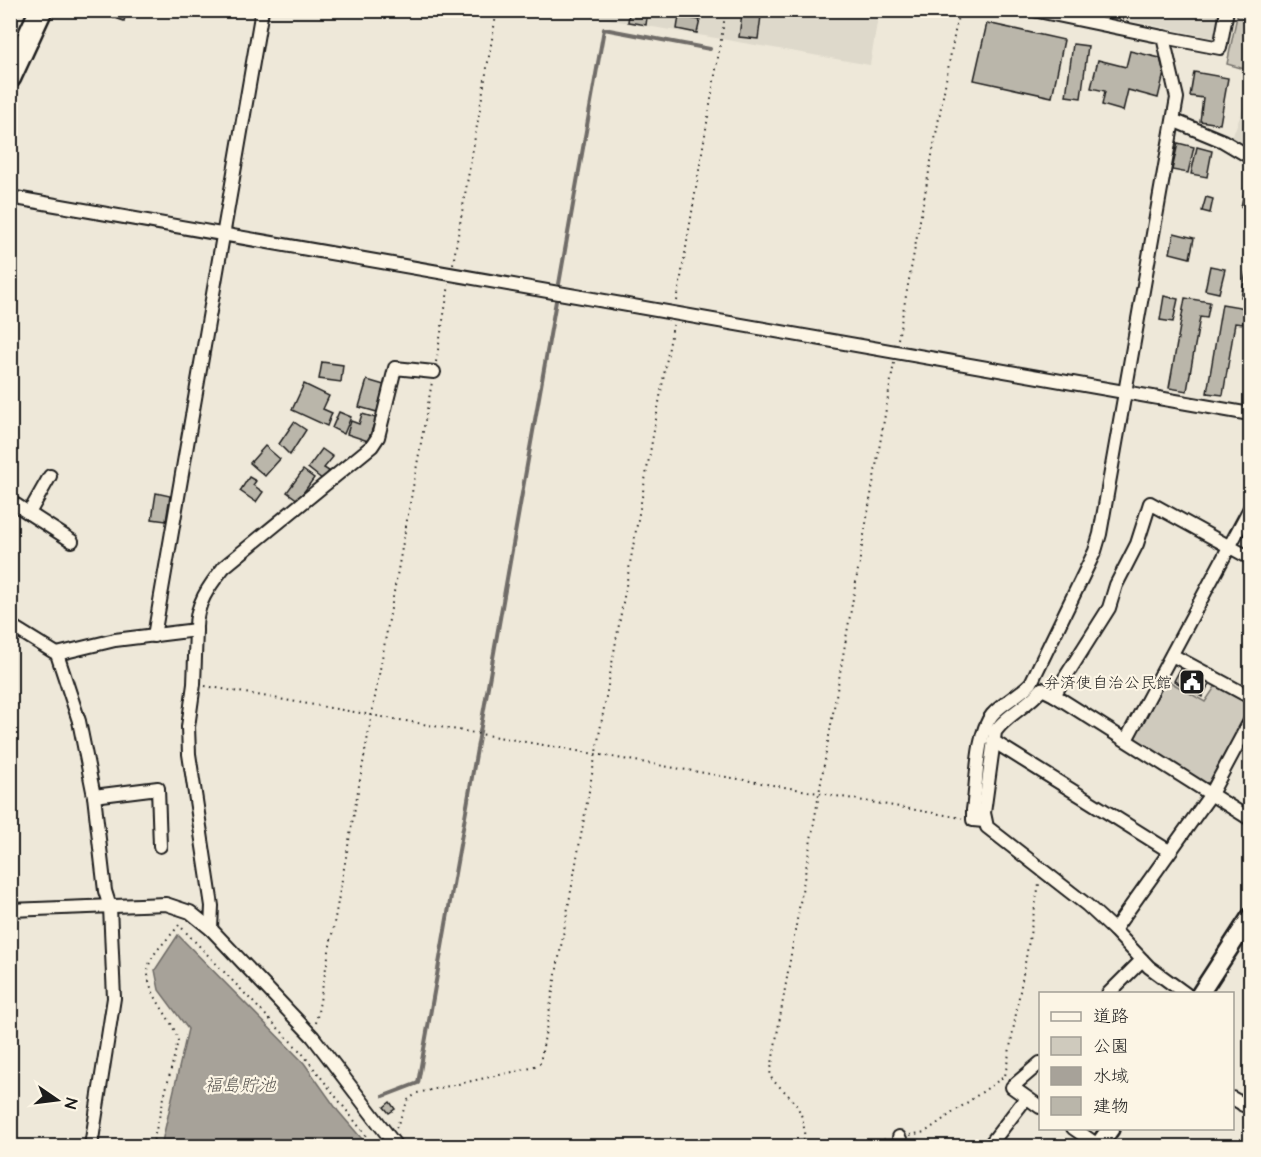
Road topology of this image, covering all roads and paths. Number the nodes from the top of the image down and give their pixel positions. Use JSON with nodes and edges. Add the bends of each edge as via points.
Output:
{"nodes":[{"id":1,"x":41,"y":10,"type":"edge"},
{"id":2,"x":262,"y":10,"type":"edge"},
{"id":3,"x":497,"y":10,"type":"edge"},
{"id":4,"x":726,"y":10,"type":"edge"},
{"id":5,"x":959,"y":10,"type":"edge"},
{"id":6,"x":1033,"y":10,"type":"edge"},
{"id":7,"x":1227,"y":10,"type":"edge"},
{"id":8,"x":1057,"y":13,"type":"edge"},
{"id":9,"x":1163,"y":37,"type":"junction"},
{"id":10,"x":10,"y":77,"type":"edge"},
{"id":11,"x":1175,"y":121,"type":"junction"},
{"id":12,"x":1251,"y":157,"type":"edge"},
{"id":13,"x":10,"y":197,"type":"edge"},
{"id":14,"x":225,"y":234,"type":"junction"},
{"id":15,"x":451,"y":273,"type":"junction"},
{"id":16,"x":675,"y":313,"type":"junction"},
{"id":17,"x":896,"y":351,"type":"junction"},
{"id":18,"x":434,"y":372,"type":"junction"},
{"id":19,"x":1127,"y":392,"type":"junction"},
{"id":20,"x":1251,"y":414,"type":"edge"},
{"id":21,"x":50,"y":476,"type":"dead end"},
{"id":22,"x":10,"y":501,"type":"edge"},
{"id":23,"x":1251,"y":508,"type":"edge"},
{"id":24,"x":29,"y":513,"type":"junction"},
{"id":25,"x":72,"y":541,"type":"dead end"},
{"id":26,"x":1231,"y":547,"type":"junction"},
{"id":27,"x":1251,"y":558,"type":"edge"},
{"id":28,"x":10,"y":625,"type":"edge"},
{"id":29,"x":196,"y":630,"type":"junction"},
{"id":30,"x":154,"y":636,"type":"junction"},
{"id":31,"x":57,"y":654,"type":"junction"},
{"id":32,"x":1173,"y":655,"type":"junction"},
{"id":33,"x":194,"y":684,"type":"junction"},
{"id":34,"x":1054,"y":695,"type":"junction"},
{"id":35,"x":1251,"y":697,"type":"edge"},
{"id":36,"x":373,"y":715,"type":"junction"},
{"id":37,"x":1251,"y":721,"type":"edge"},
{"id":38,"x":1126,"y":740,"type":"junction"},
{"id":39,"x":993,"y":741,"type":"junction"},
{"id":40,"x":595,"y":754,"type":"junction"},
{"id":41,"x":818,"y":793,"type":"junction"},
{"id":42,"x":1211,"y":794,"type":"junction"},
{"id":43,"x":94,"y":796,"type":"junction"},
{"id":44,"x":1251,"y":819,"type":"edge"},
{"id":45,"x":978,"y":821,"type":"junction"},
{"id":46,"x":160,"y":846,"type":"dead end"},
{"id":47,"x":1169,"y":851,"type":"junction"},
{"id":48,"x":1031,"y":877,"type":"dead end"},
{"id":49,"x":110,"y":907,"type":"junction"},
{"id":50,"x":10,"y":910,"type":"edge"},
{"id":51,"x":1251,"y":917,"type":"edge"},
{"id":52,"x":211,"y":929,"type":"junction"},
{"id":53,"x":1114,"y":930,"type":"junction"},
{"id":54,"x":1142,"y":960,"type":"junction"},
{"id":55,"x":1109,"y":992,"type":"edge"},
{"id":56,"x":1185,"y":992,"type":"edge"},
{"id":57,"x":1201,"y":992,"type":"edge"},
{"id":58,"x":313,"y":1037,"type":"junction"},
{"id":59,"x":1039,"y":1065,"type":"edge"},
{"id":60,"x":1026,"y":1098,"type":"junction"},
{"id":61,"x":1039,"y":1106,"type":"edge"},
{"id":62,"x":1075,"y":1130,"type":"edge"},
{"id":63,"x":1110,"y":1130,"type":"edge"},
{"id":64,"x":901,"y":1142,"type":"edge"},
{"id":65,"x":394,"y":1143,"type":"edge"},
{"id":66,"x":91,"y":1146,"type":"edge"},
{"id":67,"x":152,"y":1146,"type":"edge"},
{"id":68,"x":374,"y":1146,"type":"edge"},
{"id":69,"x":803,"y":1146,"type":"edge"},
{"id":70,"x":848,"y":1146,"type":"edge"},
{"id":71,"x":989,"y":1146,"type":"edge"},
{"id":72,"x":1099,"y":1146,"type":"edge"}],
"edges":[{"from":1,"to":10,"type":"highway"},
{"from":2,"to":14,"type":"street"},
{"from":3,"to":15,"type":"path"},
{"from":4,"to":16,"type":"path"},
{"from":5,"to":17,"type":"path"},
{"from":6,"to":8,"type":"street"},
{"from":7,"to":9,"type":"street","via":[[1220,48]]},
{"from":8,"to":9,"type":"street"},
{"from":9,"to":11,"type":"street","via":[[1177,98]]},
{"from":11,"to":12,"type":"street"},
{"from":11,"to":19,"type":"street"},
{"from":13,"to":14,"type":"street"},
{"from":14,"to":15,"type":"street"},
{"from":14,"to":30,"type":"street"},
{"from":15,"to":16,"type":"street"},
{"from":15,"to":18,"type":"path"},
{"from":16,"to":17,"type":"street"},
{"from":16,"to":40,"type":"path"},
{"from":17,"to":19,"type":"street"},
{"from":17,"to":41,"type":"path"},
{"from":18,"to":29,"type":"street","via":[[395,368],[378,437],[366,454],[224,567],[206,590],[195,617]]},
{"from":18,"to":36,"type":"path"},
{"from":19,"to":20,"type":"street"},
{"from":19,"to":45,"type":"street","via":[[1095,551],[1031,683],[992,714],[983,729]]},
{"from":21,"to":24,"type":"street"},
{"from":22,"to":24,"type":"street"},
{"from":23,"to":26,"type":"street"},
{"from":24,"to":25,"type":"street"},
{"from":26,"to":27,"type":"street"},
{"from":26,"to":32,"type":"street"},
{"from":26,"to":34,"type":"street","via":[[1150,503],[1109,608]]},
{"from":28,"to":31,"type":"street"},
{"from":29,"to":30,"type":"street"},
{"from":29,"to":33,"type":"street"},
{"from":30,"to":31,"type":"street","via":[[115,640]]},
{"from":31,"to":43,"type":"street","via":[[79,722]]},
{"from":32,"to":35,"type":"street"},
{"from":32,"to":38,"type":"street"},
{"from":33,"to":36,"type":"path"},
{"from":33,"to":52,"type":"street","via":[[189,754],[212,906]]},
{"from":34,"to":38,"type":"street"},
{"from":34,"to":39,"type":"street","via":[[1042,689],[1030,703],[999,725]]},
{"from":36,"to":40,"type":"path"},
{"from":36,"to":58,"type":"path"},
{"from":37,"to":42,"type":"street"},
{"from":38,"to":42,"type":"street"},
{"from":39,"to":45,"type":"street"},
{"from":39,"to":47,"type":"street"},
{"from":40,"to":41,"type":"path"},
{"from":40,"to":65,"type":"path","via":[[540,1063],[417,1092],[408,1100]]},
{"from":41,"to":45,"type":"path"},
{"from":41,"to":69,"type":"path","via":[[770,1075],[804,1118]]},
{"from":42,"to":44,"type":"street"},
{"from":42,"to":47,"type":"street"},
{"from":43,"to":46,"type":"street","via":[[158,788]]},
{"from":43,"to":49,"type":"street"},
{"from":45,"to":53,"type":"street"},
{"from":47,"to":53,"type":"street"},
{"from":48,"to":64,"type":"path","via":[[1040,884],[1038,900],[1005,1077],[925,1132]]},
{"from":49,"to":50,"type":"street"},
{"from":49,"to":52,"type":"street","via":[[166,904],[190,912]]},
{"from":49,"to":66,"type":"street","via":[[114,998]]},
{"from":51,"to":57,"type":"street"},
{"from":52,"to":58,"type":"street"},
{"from":53,"to":54,"type":"street"},
{"from":54,"to":55,"type":"street"},
{"from":54,"to":56,"type":"street"},
{"from":58,"to":65,"type":"street"},
{"from":59,"to":60,"type":"street","via":[[1012,1087]]},
{"from":60,"to":61,"type":"street"},
{"from":60,"to":71,"type":"street"},
{"from":62,"to":72,"type":"street"},
{"from":63,"to":72,"type":"street"},
{"from":64,"to":70,"type":"path"},
{"from":67,"to":68,"type":"path","via":[[178,1041],[148,974],[151,959],[179,925],[302,1053]]}]}
